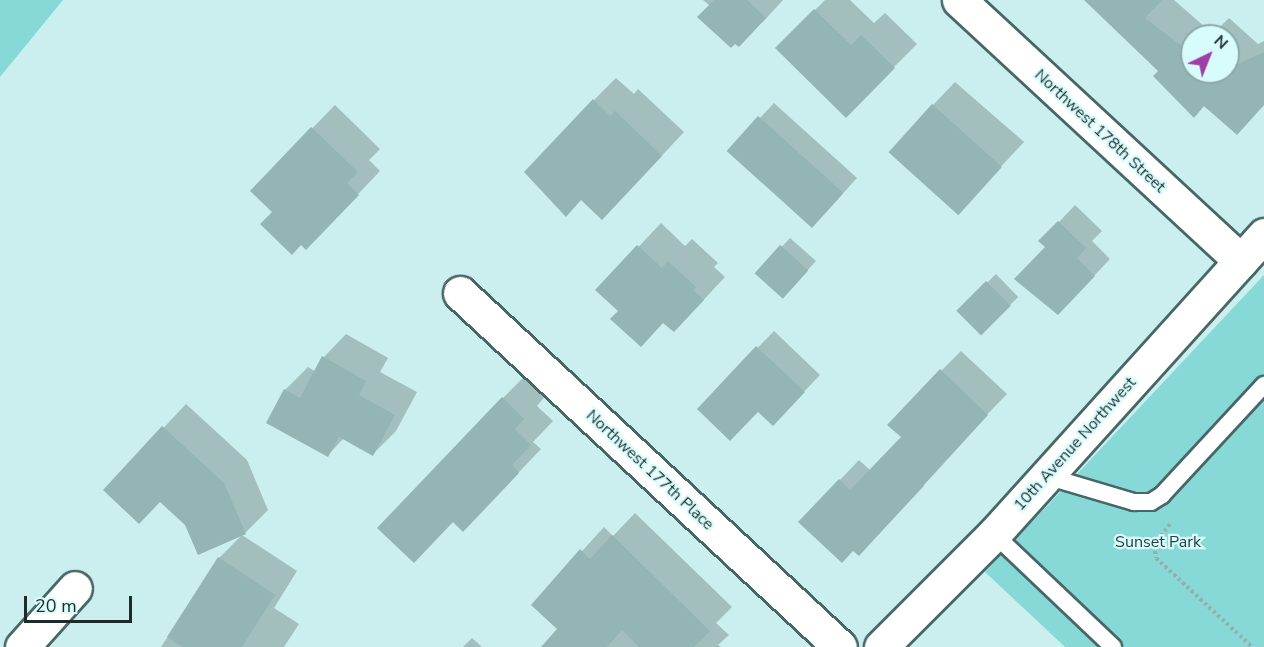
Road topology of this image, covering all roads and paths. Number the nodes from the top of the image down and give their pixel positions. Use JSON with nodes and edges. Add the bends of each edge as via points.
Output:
{"nodes":[{"id":1,"x":959,"y":0,"type":"edge"},
{"id":2,"x":1264,"y":235,"type":"edge"},
{"id":3,"x":1241,"y":261,"type":"junction"},
{"id":4,"x":460,"y":293,"type":"dead end"},
{"id":5,"x":1264,"y":385,"type":"edge"},
{"id":6,"x":1046,"y":476,"type":"junction"},
{"id":7,"x":1177,"y":517,"type":"dead end"},
{"id":8,"x":994,"y":534,"type":"junction"},
{"id":9,"x":75,"y":588,"type":"dead end"},
{"id":10,"x":22,"y":647,"type":"edge"},
{"id":11,"x":840,"y":647,"type":"edge"},
{"id":12,"x":881,"y":647,"type":"edge"},
{"id":13,"x":1113,"y":647,"type":"edge"},
{"id":14,"x":1252,"y":647,"type":"edge"}],
"edges":[{"from":1,"to":3,"type":"street","name":"Northwest 178th Street"},
{"from":2,"to":3,"type":"street","name":"10th Avenue Northwest"},
{"from":3,"to":6,"type":"street","name":"10th Avenue Northwest"},
{"from":4,"to":11,"type":"street","name":"Northwest 177th Place"},
{"from":5,"to":6,"type":"lane","via":[[1162,495],[1151,502],[1134,502]]},
{"from":6,"to":8,"type":"street","name":"10th Avenue Northwest"},
{"from":7,"to":14,"type":"path","via":[[1154,545],[1156,558]]},
{"from":8,"to":12,"type":"street","name":"10th Avenue Northwest"},
{"from":8,"to":13,"type":"lane"},
{"from":9,"to":10,"type":"street"}]}
